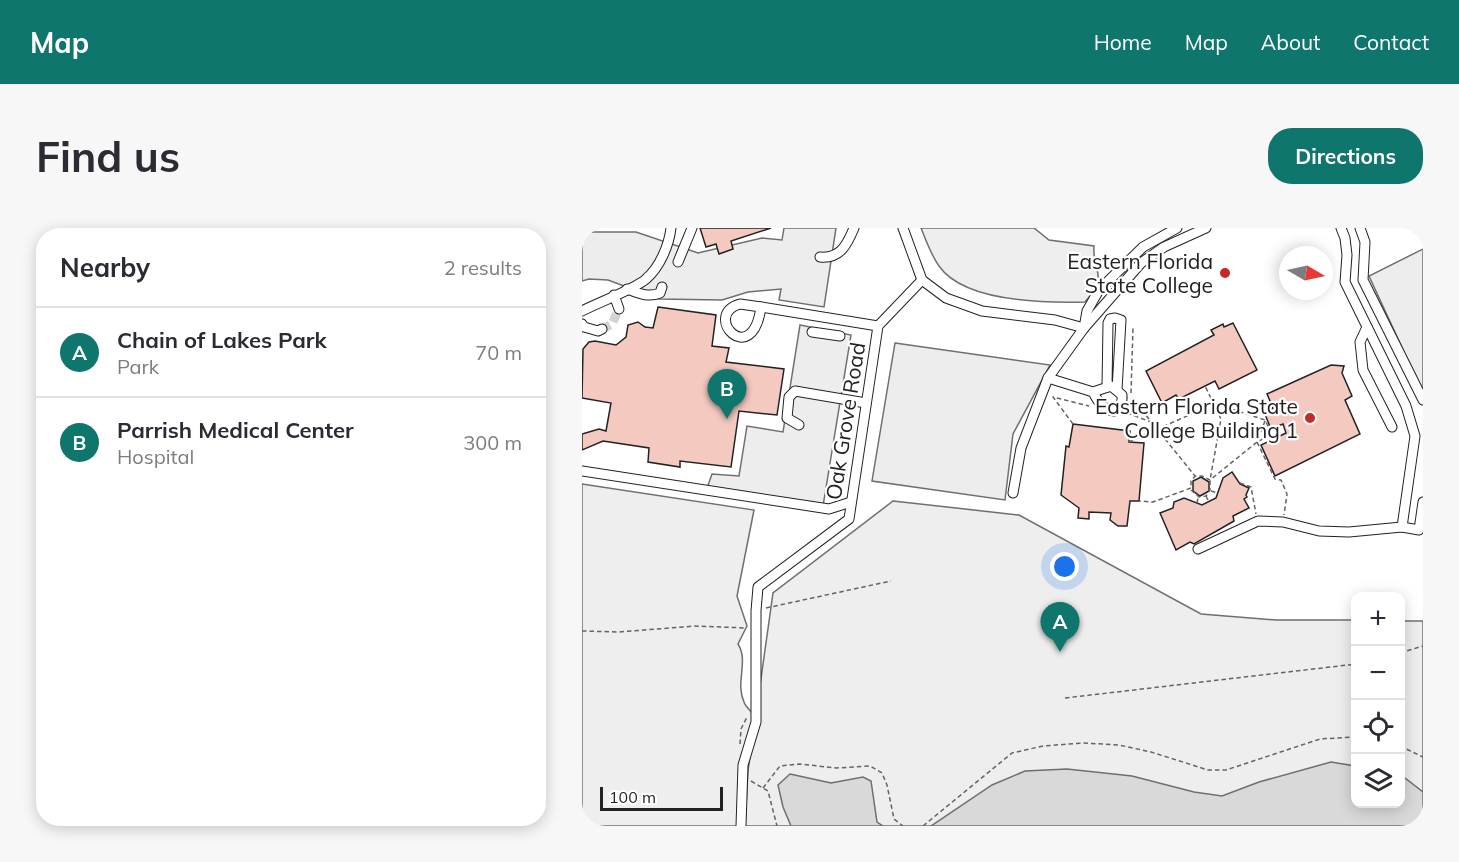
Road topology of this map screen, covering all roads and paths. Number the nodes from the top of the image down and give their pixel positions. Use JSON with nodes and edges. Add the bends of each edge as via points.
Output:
{"nodes":[{"id":1,"x":671,"y":228,"type":"edge"},
{"id":2,"x":692,"y":228,"type":"edge"},
{"id":3,"x":854,"y":228,"type":"edge"},
{"id":4,"x":903,"y":228,"type":"edge"},
{"id":5,"x":1177,"y":228,"type":"edge"},
{"id":6,"x":1206,"y":228,"type":"edge"},
{"id":7,"x":1341,"y":228,"type":"edge"},
{"id":8,"x":1360,"y":228,"type":"edge"},
{"id":9,"x":820,"y":257,"type":"dead end"},
{"id":10,"x":678,"y":262,"type":"dead end"},
{"id":11,"x":922,"y":280,"type":"junction"},
{"id":12,"x":662,"y":287,"type":"dead end"},
{"id":13,"x":627,"y":289,"type":"junction"},
{"id":14,"x":614,"y":295,"type":"junction"},
{"id":15,"x":760,"y":307,"type":"dead end"},
{"id":16,"x":619,"y":309,"type":"dead end"},
{"id":17,"x":582,"y":311,"type":"edge"},
{"id":18,"x":582,"y":324,"type":"edge"},
{"id":19,"x":878,"y":326,"type":"junction"},
{"id":20,"x":1367,"y":327,"type":"junction"},
{"id":21,"x":1084,"y":328,"type":"junction"},
{"id":22,"x":602,"y":329,"type":"dead end"},
{"id":23,"x":812,"y":332,"type":"dead end"},
{"id":24,"x":840,"y":336,"type":"dead end"},
{"id":25,"x":1048,"y":378,"type":"junction"},
{"id":26,"x":1205,"y":386,"type":"dead end"},
{"id":27,"x":1107,"y":387,"type":"junction"},
{"id":28,"x":1117,"y":390,"type":"junction"},
{"id":29,"x":1093,"y":392,"type":"junction"},
{"id":30,"x":1131,"y":397,"type":"dead end"},
{"id":31,"x":1423,"y":400,"type":"edge"},
{"id":32,"x":866,"y":403,"type":"junction"},
{"id":33,"x":1213,"y":403,"type":"junction"},
{"id":34,"x":1126,"y":413,"type":"dead end"},
{"id":35,"x":1265,"y":420,"type":"junction"},
{"id":36,"x":1151,"y":422,"type":"junction"},
{"id":37,"x":799,"y":425,"type":"dead end"},
{"id":38,"x":1392,"y":427,"type":"dead end"},
{"id":39,"x":1156,"y":428,"type":"junction"},
{"id":40,"x":1129,"y":442,"type":"dead end"},
{"id":41,"x":1257,"y":442,"type":"junction"},
{"id":42,"x":1413,"y":451,"type":"junction"},
{"id":43,"x":1423,"y":452,"type":"edge"},
{"id":44,"x":582,"y":471,"type":"edge"},
{"id":45,"x":1195,"y":476,"type":"junction"},
{"id":46,"x":1210,"y":480,"type":"junction"},
{"id":47,"x":1240,"y":483,"type":"dead end"},
{"id":48,"x":1191,"y":488,"type":"junction"},
{"id":49,"x":1210,"y":490,"type":"junction"},
{"id":50,"x":1013,"y":493,"type":"dead end"},
{"id":51,"x":1218,"y":493,"type":"dead end"},
{"id":52,"x":1206,"y":496,"type":"junction"},
{"id":53,"x":1199,"y":497,"type":"junction"},
{"id":54,"x":1139,"y":501,"type":"dead end"},
{"id":55,"x":851,"y":502,"type":"junction"},
{"id":56,"x":1209,"y":502,"type":"dead end"},
{"id":57,"x":1423,"y":502,"type":"edge"},
{"id":58,"x":1197,"y":503,"type":"dead end"},
{"id":59,"x":1258,"y":520,"type":"junction"},
{"id":60,"x":1283,"y":522,"type":"junction"},
{"id":61,"x":1402,"y":527,"type":"junction"},
{"id":62,"x":1198,"y":549,"type":"dead end"},
{"id":63,"x":891,"y":581,"type":"dead end"},
{"id":64,"x":756,"y":611,"type":"junction"},
{"id":65,"x":748,"y":628,"type":"dead end"},
{"id":66,"x":582,"y":631,"type":"edge"},
{"id":67,"x":1423,"y":646,"type":"edge"},
{"id":68,"x":1405,"y":652,"type":"edge"},
{"id":69,"x":1351,"y":665,"type":"edge"},
{"id":70,"x":1065,"y":698,"type":"dead end"},
{"id":71,"x":748,"y":713,"type":"dead end"},
{"id":72,"x":1351,"y":737,"type":"edge"},
{"id":73,"x":1405,"y":747,"type":"edge"},
{"id":74,"x":739,"y":750,"type":"dead end"},
{"id":75,"x":1423,"y":758,"type":"edge"},
{"id":76,"x":744,"y":777,"type":"junction"},
{"id":77,"x":762,"y":788,"type":"junction"},
{"id":78,"x":741,"y":826,"type":"edge"},
{"id":79,"x":777,"y":826,"type":"edge"},
{"id":80,"x":903,"y":826,"type":"edge"},
{"id":81,"x":923,"y":826,"type":"edge"}],
"edges":[{"from":1,"to":13,"type":"street","via":[[668,244],[655,269],[645,280]]},
{"from":2,"to":10,"type":"street"},
{"from":3,"to":9,"type":"street","via":[[839,255]]},
{"from":4,"to":11,"type":"street"},
{"from":5,"to":21,"type":"street","via":[[1143,247],[1099,290],[1087,311]]},
{"from":6,"to":21,"type":"street","via":[[1141,262]]},
{"from":7,"to":20,"type":"street","via":[[1347,255],[1345,282]]},
{"from":8,"to":31,"type":"street","via":[[1365,242],[1364,280]]},
{"from":11,"to":19,"type":"street","name":"Oak Grove Road"},
{"from":11,"to":21,"type":"street","via":[[946,298],[982,311],[1055,320]]},
{"from":12,"to":13,"type":"street","via":[[654,296]]},
{"from":13,"to":14,"type":"street"},
{"from":14,"to":16,"type":"street"},
{"from":14,"to":17,"type":"street"},
{"from":15,"to":19,"type":"street"},
{"from":18,"to":22,"type":"street"},
{"from":19,"to":32,"type":"street","name":"Oak Grove Road"},
{"from":20,"to":38,"type":"street","via":[[1360,342],[1363,370]]},
{"from":20,"to":42,"type":"street","via":[[1406,406],[1414,436]]},
{"from":21,"to":25,"type":"street"},
{"from":23,"to":24,"type":"street"},
{"from":25,"to":29,"type":"street"},
{"from":25,"to":50,"type":"street","via":[[1021,448]]},
{"from":26,"to":33,"type":"path"},
{"from":27,"to":28,"type":"street"},
{"from":27,"to":28,"type":"street","via":[[1108,323],[1115,318],[1120,320]]},
{"from":27,"to":29,"type":"street"},
{"from":28,"to":29,"type":"street","via":[[1123,401],[1114,411],[1102,407]]},
{"from":30,"to":36,"type":"path"},
{"from":32,"to":37,"type":"street","via":[[795,391],[789,397],[787,418]]},
{"from":32,"to":55,"type":"street","name":"Oak Grove Road"},
{"from":33,"to":35,"type":"path"},
{"from":33,"to":39,"type":"path"},
{"from":33,"to":46,"type":"path","via":[[1221,419]]},
{"from":34,"to":36,"type":"path"},
{"from":35,"to":41,"type":"path"},
{"from":35,"to":41,"type":"path","via":[[1272,434]]},
{"from":36,"to":39,"type":"path"},
{"from":39,"to":40,"type":"path"},
{"from":39,"to":45,"type":"path"},
{"from":41,"to":46,"type":"path"},
{"from":41,"to":60,"type":"path","via":[[1287,494]]},
{"from":42,"to":43,"type":"street"},
{"from":42,"to":61,"type":"street"},
{"from":44,"to":55,"type":"street","via":[[829,509]]},
{"from":45,"to":46,"type":"path"},
{"from":45,"to":48,"type":"path"},
{"from":46,"to":49,"type":"path"},
{"from":47,"to":59,"type":"path","via":[[1251,487]]},
{"from":48,"to":53,"type":"path"},
{"from":48,"to":54,"type":"path","via":[[1153,502]]},
{"from":49,"to":51,"type":"path"},
{"from":49,"to":52,"type":"path"},
{"from":52,"to":53,"type":"path"},
{"from":52,"to":56,"type":"path"},
{"from":53,"to":58,"type":"path"},
{"from":55,"to":64,"type":"street","name":"Oak Grove Road","via":[[849,519],[758,587]]},
{"from":57,"to":61,"type":"street","via":[[1419,530]]},
{"from":59,"to":60,"type":"street"},
{"from":59,"to":62,"type":"street"},
{"from":60,"to":61,"type":"street","via":[[1319,531]]},
{"from":63,"to":64,"type":"path"},
{"from":64,"to":76,"type":"street","name":"Oak Grove Road","via":[[756,722],[743,765]]},
{"from":65,"to":66,"type":"path"},
{"from":67,"to":68,"type":"path"},
{"from":69,"to":70,"type":"path"},
{"from":71,"to":74,"type":"path","via":[[741,729]]},
{"from":72,"to":81,"type":"path","via":[[1320,739],[1226,770],[1208,770],[1119,745],[1043,746],[1012,753]]},
{"from":73,"to":75,"type":"path"},
{"from":76,"to":77,"type":"path"},
{"from":76,"to":78,"type":"street","name":"Oak Grove Road"},
{"from":77,"to":79,"type":"path","via":[[768,791]]},
{"from":77,"to":80,"type":"path","via":[[780,766],[870,766],[882,773],[894,819]]}]}
